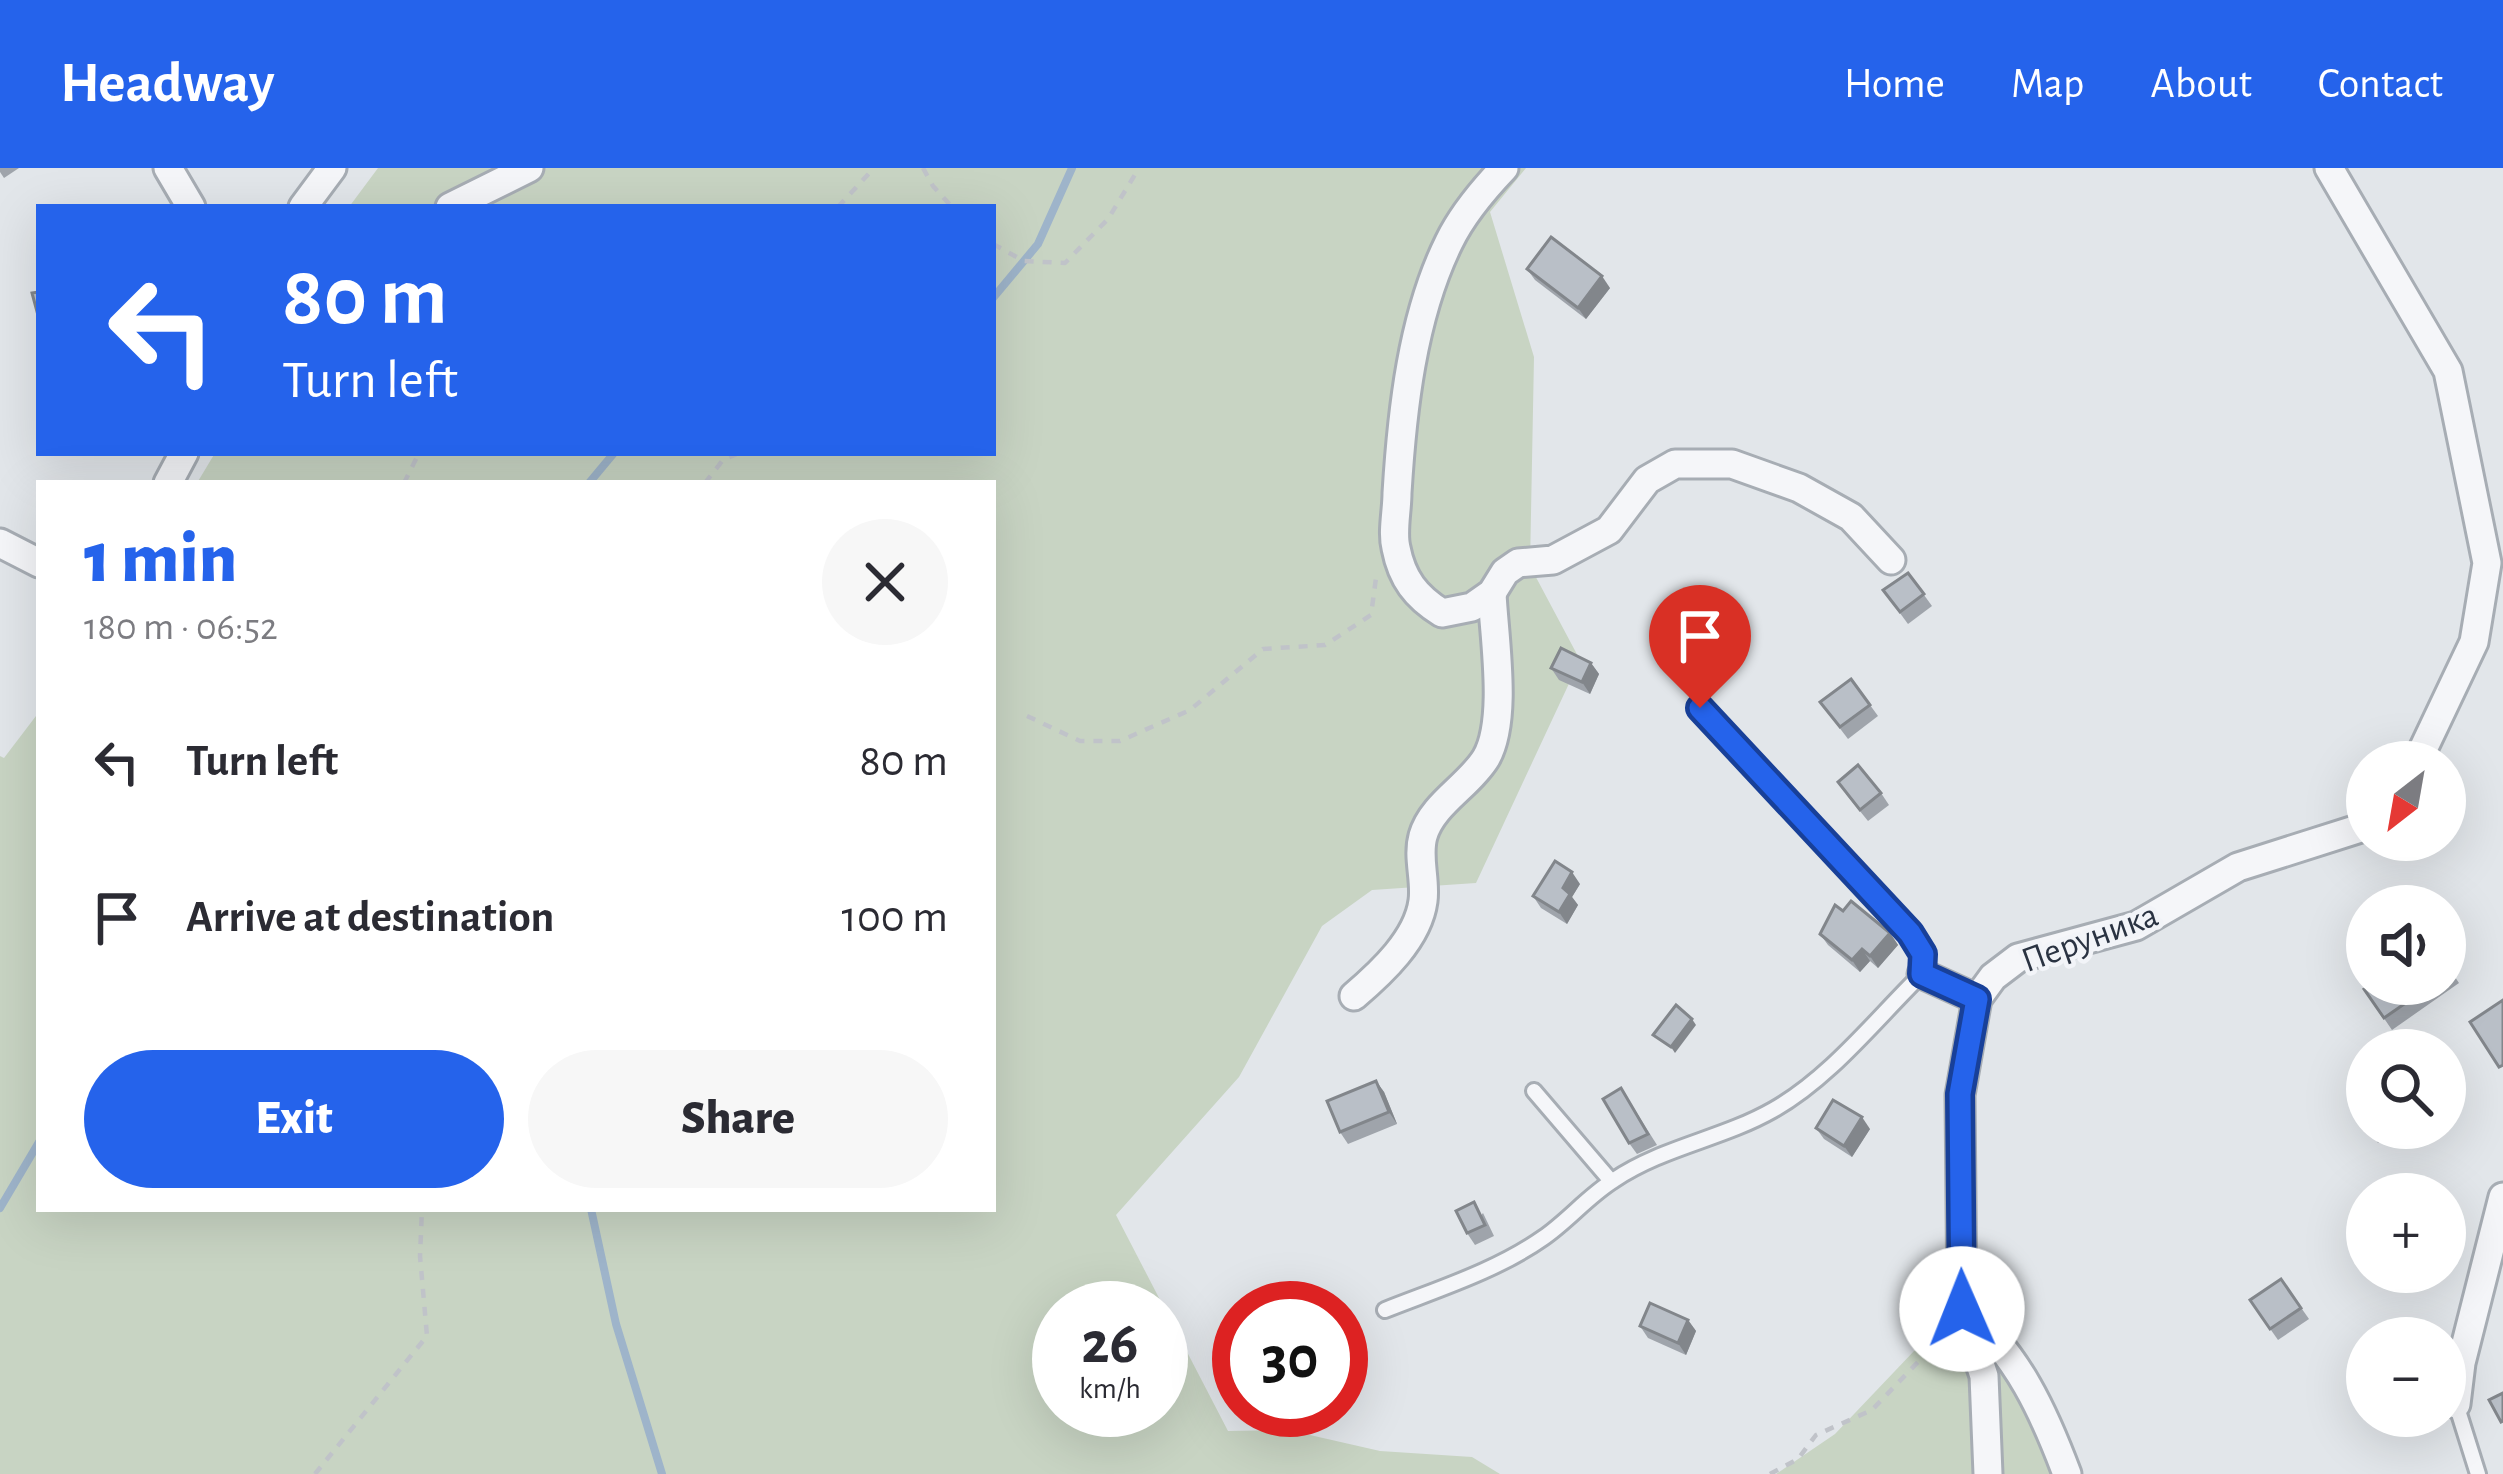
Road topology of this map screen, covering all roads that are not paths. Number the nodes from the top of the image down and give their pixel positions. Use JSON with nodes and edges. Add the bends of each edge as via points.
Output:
{"nodes":[{"id":1,"x":168,"y":168,"type":"edge"},
{"id":2,"x":332,"y":168,"type":"edge"},
{"id":3,"x":529,"y":168,"type":"edge"},
{"id":4,"x":1504,"y":168,"type":"edge"},
{"id":5,"x":2329,"y":168,"type":"edge"},
{"id":6,"x":189,"y":204,"type":"edge"},
{"id":7,"x":305,"y":204,"type":"edge"},
{"id":8,"x":456,"y":204,"type":"edge"},
{"id":9,"x":0,"y":543,"type":"edge"},
{"id":10,"x":1891,"y":560,"type":"dead end"},
{"id":11,"x":36,"y":561,"type":"edge"},
{"id":12,"x":1492,"y":593,"type":"junction"},
{"id":13,"x":1700,"y":708,"type":"dead end"},
{"id":14,"x":2426,"y":741,"type":"edge"},
{"id":15,"x":2346,"y":833,"type":"edge"},
{"id":16,"x":1922,"y":974,"type":"junction"},
{"id":17,"x":1354,"y":996,"type":"dead end"},
{"id":18,"x":1977,"y":999,"type":"junction"},
{"id":19,"x":1534,"y":1091,"type":"dead end"},
{"id":20,"x":1611,"y":1181,"type":"junction"},
{"id":21,"x":2503,"y":1197,"type":"edge"},
{"id":22,"x":2487,"y":1266,"type":"junction"},
{"id":23,"x":2503,"y":1290,"type":"edge"},
{"id":24,"x":1962,"y":1309,"type":"junction"},
{"id":25,"x":1384,"y":1310,"type":"dead end"},
{"id":26,"x":2466,"y":1345,"type":"edge"},
{"id":27,"x":2466,"y":1436,"type":"edge"},
{"id":28,"x":1988,"y":1474,"type":"edge"},
{"id":29,"x":2067,"y":1474,"type":"edge"},
{"id":30,"x":2478,"y":1474,"type":"edge"}],
"edges":[{"from":1,"to":6,"type":"street"},
{"from":2,"to":7,"type":"street"},
{"from":3,"to":8,"type":"street"},
{"from":4,"to":12,"type":"street","via":[[1450,240],[1427,296],[1401,431],[1395,545],[1407,582],[1442,613]]},
{"from":5,"to":14,"type":"street","via":[[2448,371],[2487,563],[2474,642]]},
{"from":9,"to":11,"type":"street"},
{"from":10,"to":12,"type":"street","via":[[1851,517],[1799,488],[1732,464],[1675,464],[1647,480],[1609,530],[1553,560],[1518,563]]},
{"from":12,"to":17,"type":"street","via":[[1497,724],[1488,755],[1423,836],[1424,902],[1411,932]]},
{"from":13,"to":16,"type":"lane","via":[[1910,933],[1923,954]]},
{"from":15,"to":18,"type":"street","name":"Перуника","via":[[2238,867],[2136,926],[2018,958]]},
{"from":16,"to":18,"type":"street"},
{"from":16,"to":20,"type":"lane","via":[[1778,1108]]},
{"from":18,"to":24,"type":"street","via":[[1960,1094]]},
{"from":19,"to":20,"type":"lane"},
{"from":20,"to":25,"type":"lane","via":[[1496,1265]]},
{"from":21,"to":22,"type":"street"},
{"from":22,"to":23,"type":"street"},
{"from":22,"to":26,"type":"street"},
{"from":24,"to":28,"type":"street","via":[[1984,1376]]},
{"from":24,"to":29,"type":"street","via":[[2023,1376]]},
{"from":27,"to":30,"type":"lane"}]}
